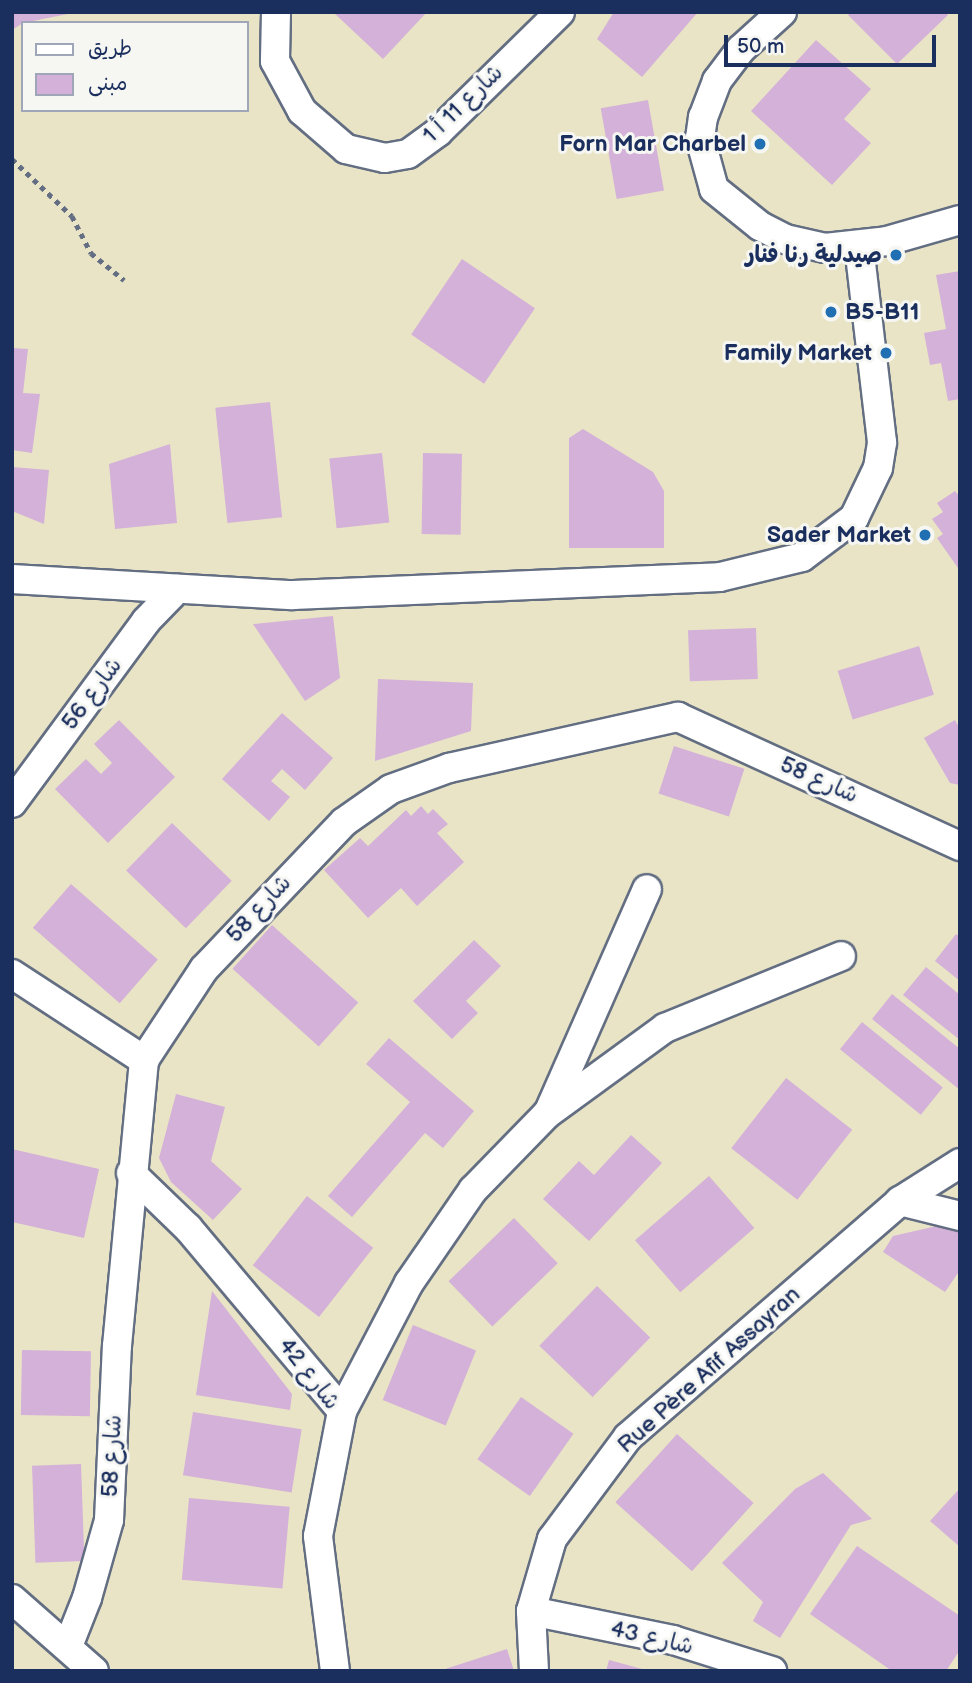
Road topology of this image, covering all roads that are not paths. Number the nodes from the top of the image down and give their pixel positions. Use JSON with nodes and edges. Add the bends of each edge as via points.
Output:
{"nodes":[{"id":1,"x":276,"y":12,"type":"edge"},
{"id":2,"x":561,"y":12,"type":"edge"},
{"id":3,"x":782,"y":12,"type":"edge"},
{"id":4,"x":960,"y":220,"type":"edge"},
{"id":5,"x":859,"y":247,"type":"junction"},
{"id":6,"x":12,"y":579,"type":"edge"},
{"id":7,"x":177,"y":589,"type":"junction"},
{"id":8,"x":12,"y":803,"type":"edge"},
{"id":9,"x":960,"y":846,"type":"edge"},
{"id":10,"x":648,"y":889,"type":"dead end"},
{"id":11,"x":841,"y":956,"type":"dead end"},
{"id":12,"x":12,"y":974,"type":"edge"},
{"id":13,"x":144,"y":1060,"type":"junction"},
{"id":14,"x":547,"y":1114,"type":"junction"},
{"id":15,"x":960,"y":1163,"type":"edge"},
{"id":16,"x":131,"y":1172,"type":"junction"},
{"id":17,"x":900,"y":1201,"type":"junction"},
{"id":18,"x":960,"y":1216,"type":"edge"},
{"id":19,"x":342,"y":1410,"type":"junction"},
{"id":20,"x":12,"y":1599,"type":"edge"},
{"id":21,"x":531,"y":1611,"type":"junction"},
{"id":22,"x":68,"y":1646,"type":"junction"},
{"id":23,"x":94,"y":1671,"type":"edge"},
{"id":24,"x":335,"y":1671,"type":"edge"},
{"id":25,"x":534,"y":1671,"type":"edge"},
{"id":26,"x":772,"y":1671,"type":"edge"}],
"edges":[{"from":1,"to":2,"type":"street","name":"شارع 11 أ 1","via":[[275,61],[302,111],[346,149],[385,158],[408,154],[438,132]]},
{"from":3,"to":5,"type":"street","via":[[741,50],[717,81],[700,138],[705,167],[714,189],[733,208],[768,230],[825,248]]},
{"from":4,"to":5,"type":"street"},
{"from":5,"to":7,"type":"street","via":[[881,442],[878,468],[855,518],[803,557],[720,577],[293,595]]},
{"from":6,"to":7,"type":"street"},
{"from":7,"to":8,"type":"street","name":"شارع 56","via":[[146,621]]},
{"from":9,"to":13,"type":"street","name":"شارع 58","via":[[678,717],[449,768],[391,789],[344,822],[204,969]]},
{"from":10,"to":14,"type":"street"},
{"from":11,"to":14,"type":"street","via":[[665,1028]]},
{"from":12,"to":13,"type":"street"},
{"from":13,"to":16,"type":"street","name":"شارع 58"},
{"from":14,"to":19,"type":"street","via":[[466,1200],[409,1283]]},
{"from":15,"to":17,"type":"street","name":"Rue Père Afif Assayran"},
{"from":16,"to":19,"type":"street","name":"شارع 42","via":[[188,1228]]},
{"from":16,"to":22,"type":"street","name":"شارع 58","via":[[109,1520]]},
{"from":17,"to":18,"type":"street"},
{"from":17,"to":21,"type":"street","name":"Rue Père Afif Assayran","via":[[628,1437],[552,1539]]},
{"from":19,"to":24,"type":"street","name":"شارع 42","via":[[318,1536]]},
{"from":20,"to":22,"type":"street"},
{"from":21,"to":25,"type":"street","name":"Rue Père Afif Assayran"},
{"from":21,"to":26,"type":"street","name":"شارع 43","via":[[673,1640]]},
{"from":22,"to":23,"type":"street"}]}
